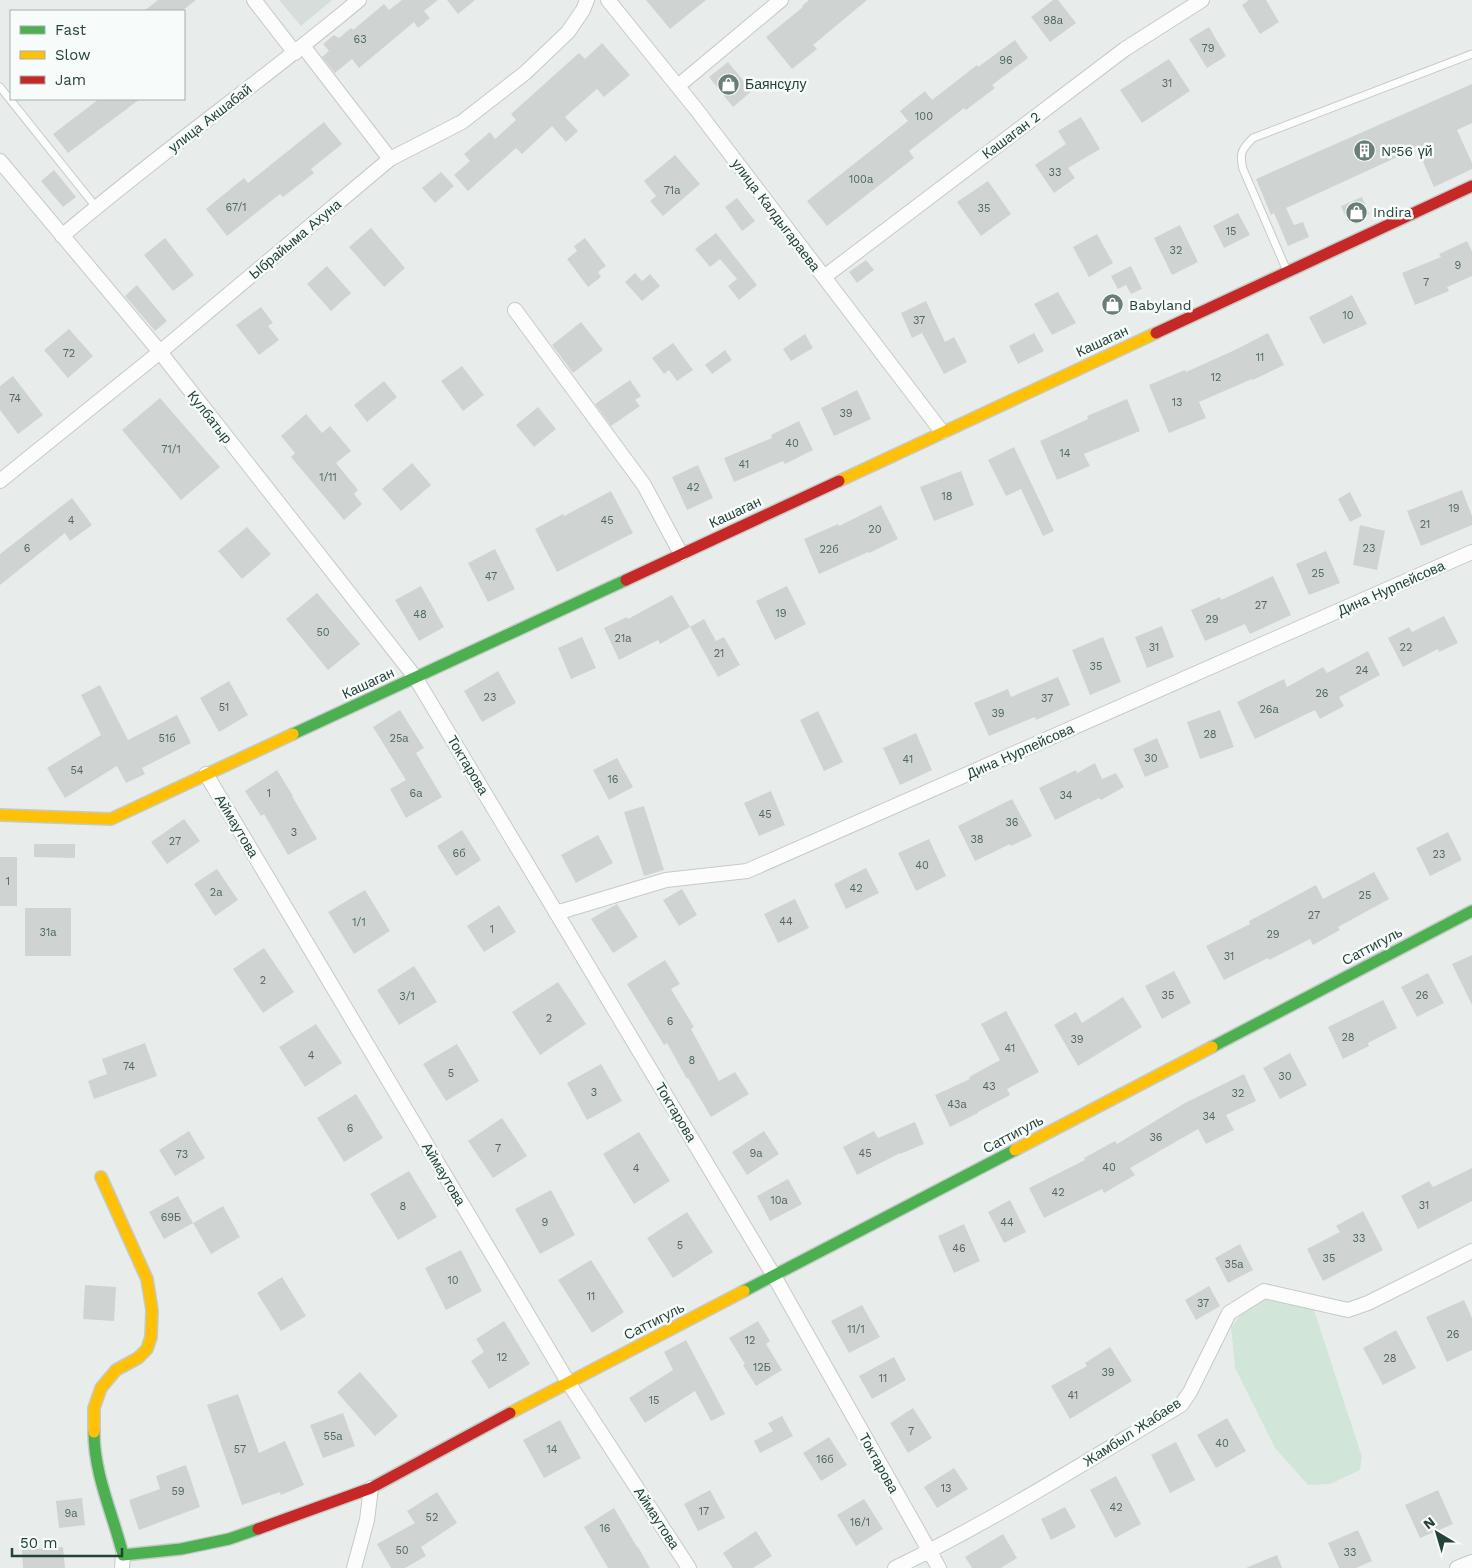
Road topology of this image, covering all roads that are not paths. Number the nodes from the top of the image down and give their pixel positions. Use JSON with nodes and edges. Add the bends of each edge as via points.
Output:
{"nodes":[{"id":1,"x":254,"y":0,"type":"edge"},
{"id":2,"x":359,"y":0,"type":"edge"},
{"id":3,"x":587,"y":0,"type":"edge"},
{"id":4,"x":608,"y":0,"type":"edge"},
{"id":5,"x":781,"y":0,"type":"edge"},
{"id":6,"x":1202,"y":0,"type":"edge"},
{"id":7,"x":299,"y":49,"type":"junction"},
{"id":8,"x":1472,"y":54,"type":"edge"},
{"id":9,"x":678,"y":86,"type":"junction"},
{"id":10,"x":0,"y":87,"type":"edge"},
{"id":11,"x":10,"y":100,"type":"edge"},
{"id":12,"x":10,"y":100,"type":"edge"},
{"id":13,"x":390,"y":159,"type":"junction"},
{"id":14,"x":0,"y":161,"type":"edge"},
{"id":15,"x":1472,"y":186,"type":"edge"},
{"id":16,"x":96,"y":207,"type":"junction"},
{"id":17,"x":62,"y":236,"type":"junction"},
{"id":18,"x":1287,"y":272,"type":"junction"},
{"id":19,"x":824,"y":277,"type":"junction"},
{"id":20,"x":515,"y":310,"type":"dead end"},
{"id":21,"x":160,"y":352,"type":"junction"},
{"id":22,"x":942,"y":432,"type":"junction"},
{"id":23,"x":0,"y":481,"type":"edge"},
{"id":24,"x":1472,"y":552,"type":"edge"},
{"id":25,"x":681,"y":554,"type":"junction"},
{"id":26,"x":415,"y":677,"type":"junction"},
{"id":27,"x":206,"y":774,"type":"junction"},
{"id":28,"x":0,"y":815,"type":"edge"},
{"id":29,"x":1472,"y":911,"type":"edge"},
{"id":30,"x":556,"y":913,"type":"junction"},
{"id":31,"x":102,"y":1177,"type":"dead end"},
{"id":32,"x":1472,"y":1251,"type":"edge"},
{"id":33,"x":774,"y":1276,"type":"junction"},
{"id":34,"x":568,"y":1382,"type":"junction"},
{"id":35,"x":371,"y":1488,"type":"junction"},
{"id":36,"x":929,"y":1552,"type":"junction"},
{"id":37,"x":122,"y":1561,"type":"edge"},
{"id":38,"x":1472,"y":1562,"type":"edge"},
{"id":39,"x":354,"y":1568,"type":"edge"},
{"id":40,"x":689,"y":1568,"type":"edge"},
{"id":41,"x":895,"y":1568,"type":"edge"},
{"id":42,"x":939,"y":1568,"type":"edge"},
{"id":43,"x":1457,"y":1568,"type":"edge"}],
"edges":[{"from":1,"to":7,"type":"street"},
{"from":2,"to":7,"type":"street","name":"улица Акшабай"},
{"from":3,"to":13,"type":"street","name":"Ыбрайыма Ахуна","via":[[568,32],[525,73],[462,122]]},
{"from":4,"to":9,"type":"street","name":"улица Калдыгараева"},
{"from":5,"to":9,"type":"street"},
{"from":6,"to":19,"type":"street","name":"Кашаган 2","via":[[1125,49]]},
{"from":7,"to":13,"type":"street"},
{"from":7,"to":16,"type":"street","name":"улица Акшабай"},
{"from":8,"to":18,"type":"lane","via":[[1253,138],[1243,148],[1240,158],[1243,169]]},
{"from":9,"to":19,"type":"street","name":"улица Калдыгараева"},
{"from":10,"to":12,"type":"lane"},
{"from":11,"to":16,"type":"lane"},
{"from":13,"to":21,"type":"street","name":"Ыбрайыма Ахуна"},
{"from":14,"to":17,"type":"street","name":"Кулбатыр"},
{"from":15,"to":18,"type":"street","name":"Кашаган"},
{"from":16,"to":17,"type":"street","name":"улица Акшабай"},
{"from":17,"to":21,"type":"street","name":"Кулбатыр"},
{"from":18,"to":22,"type":"street","name":"Кашаган"},
{"from":19,"to":22,"type":"street","name":"улица Калдыгараева"},
{"from":20,"to":25,"type":"street","via":[[644,485]]},
{"from":21,"to":23,"type":"street","name":"Ыбрайыма Ахуна"},
{"from":21,"to":26,"type":"street","name":"Кулбатыр"},
{"from":22,"to":25,"type":"street","name":"Кашаган"},
{"from":24,"to":30,"type":"street","name":"Дина Нурпейсова","via":[[747,871],[666,880]]},
{"from":25,"to":26,"type":"street","name":"Кашаган"},
{"from":26,"to":27,"type":"street","name":"Кашаган"},
{"from":26,"to":30,"type":"street","name":"Токтарова"},
{"from":27,"to":28,"type":"street","name":"Кашаган","via":[[111,819]]},
{"from":27,"to":34,"type":"street","name":"Аймаутова"},
{"from":29,"to":33,"type":"street","name":"Саттигуль"},
{"from":30,"to":33,"type":"street","name":"Токтарова"},
{"from":31,"to":37,"type":"street","via":[[147,1279],[152,1310],[151,1336],[146,1349],[138,1358],[116,1370],[101,1388],[94,1408],[94,1447]]},
{"from":32,"to":36,"type":"street","name":"Жамбыл Жабаев","via":[[1348,1310],[1264,1291],[1229,1313],[1181,1404]]},
{"from":33,"to":34,"type":"street","name":"Саттигуль"},
{"from":33,"to":36,"type":"street","name":"Токтарова"},
{"from":34,"to":35,"type":"street","name":"Саттигуль"},
{"from":34,"to":40,"type":"street","name":"Аймаутова"},
{"from":35,"to":37,"type":"street","name":"Саттигуль","via":[[229,1539]]},
{"from":35,"to":39,"type":"street","via":[[367,1520]]},
{"from":36,"to":41,"type":"street","name":"Жамбыл Жабаев"},
{"from":36,"to":42,"type":"street","name":"Токтарова"},
{"from":38,"to":43,"type":"street"}]}
